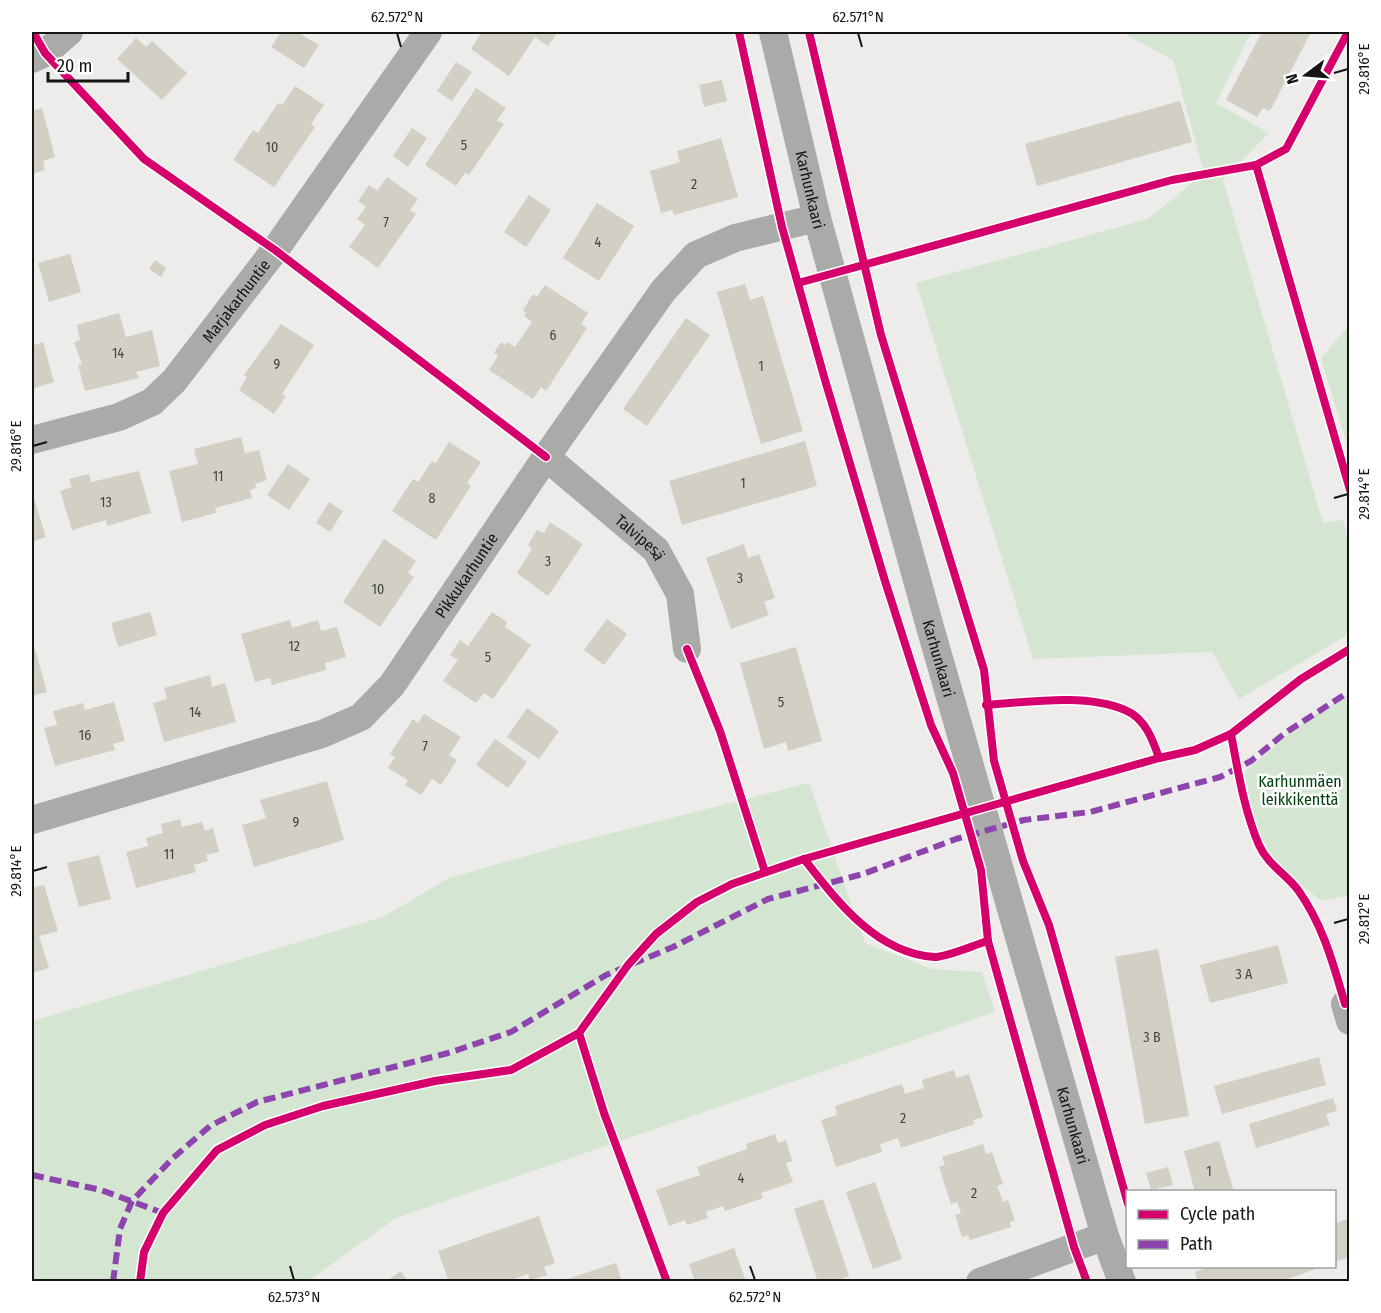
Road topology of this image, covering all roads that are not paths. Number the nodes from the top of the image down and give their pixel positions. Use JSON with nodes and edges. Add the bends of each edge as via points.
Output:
{"nodes":[{"id":1,"x":69,"y":32,"type":"edge"},
{"id":2,"x":428,"y":32,"type":"edge"},
{"id":3,"x":773,"y":32,"type":"edge"},
{"id":4,"x":32,"y":59,"type":"edge"},
{"id":5,"x":817,"y":218,"type":"junction"},
{"id":6,"x":32,"y":440,"type":"edge"},
{"id":7,"x":546,"y":457,"type":"junction"},
{"id":8,"x":687,"y":649,"type":"dead end"},
{"id":9,"x":32,"y":820,"type":"edge"},
{"id":10,"x":1105,"y":1236,"type":"junction"},
{"id":11,"x":980,"y":1281,"type":"edge"},
{"id":12,"x":1122,"y":1281,"type":"edge"}],
"edges":[{"from":1,"to":4,"type":"street"},
{"from":2,"to":6,"type":"street","name":"Marjakarhuntie","via":[[275,250],[174,381],[153,402],[119,417]]},
{"from":3,"to":5,"type":"street","name":"Karhunkaari"},
{"from":5,"to":7,"type":"street","name":"Pikkukarhuntie","via":[[735,238],[696,255],[663,291]]},
{"from":5,"to":10,"type":"street","name":"Karhunkaari"},
{"from":7,"to":8,"type":"street","name":"Talvipesä","via":[[656,550],[680,594]]},
{"from":7,"to":9,"type":"street","name":"Pikkukarhuntie","via":[[392,685],[361,717],[322,734]]},
{"from":10,"to":11,"type":"street"},
{"from":10,"to":12,"type":"street","name":"Karhunkaari"}]}
